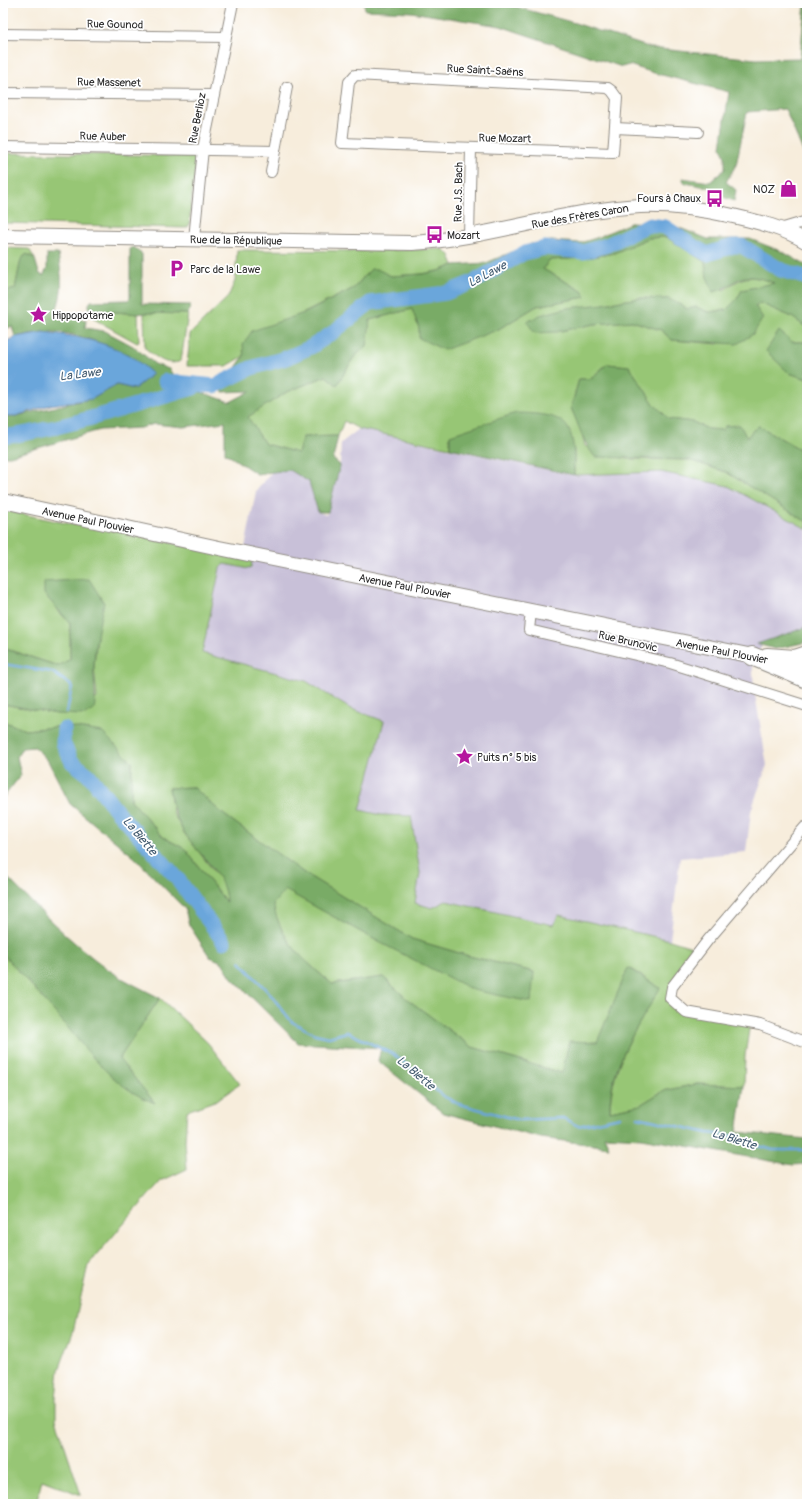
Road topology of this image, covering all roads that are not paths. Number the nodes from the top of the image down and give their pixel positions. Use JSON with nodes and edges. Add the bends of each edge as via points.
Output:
{"nodes":[{"id":1,"x":233,"y":3,"type":"edge"},
{"id":2,"x":3,"y":34,"type":"edge"},
{"id":3,"x":226,"y":37,"type":"junction"},
{"id":4,"x":287,"y":87,"type":"dead end"},
{"id":5,"x":3,"y":93,"type":"edge"},
{"id":6,"x":214,"y":96,"type":"junction"},
{"id":7,"x":617,"y":98,"type":"joint"},
{"id":8,"x":615,"y":128,"type":"junction"},
{"id":9,"x":698,"y":132,"type":"dead end"},
{"id":10,"x":342,"y":143,"type":"joint"},
{"id":11,"x":3,"y":147,"type":"edge"},
{"id":12,"x":203,"y":149,"type":"junction"},
{"id":13,"x":470,"y":149,"type":"junction"},
{"id":14,"x":274,"y":151,"type":"junction"},
{"id":15,"x":271,"y":172,"type":"dead end"},
{"id":16,"x":807,"y":221,"type":"edge"},
{"id":17,"x":780,"y":229,"type":"junction"},
{"id":18,"x":3,"y":236,"type":"edge"},
{"id":19,"x":469,"y":236,"type":"junction"},
{"id":20,"x":806,"y":238,"type":"edge"},
{"id":21,"x":194,"y":239,"type":"junction"},
{"id":22,"x":3,"y":501,"type":"edge"},
{"id":23,"x":531,"y":611,"type":"junction"},
{"id":24,"x":807,"y":655,"type":"edge"},
{"id":25,"x":752,"y":656,"type":"junction"},
{"id":26,"x":807,"y":668,"type":"edge"},
{"id":27,"x":807,"y":679,"type":"edge"},
{"id":28,"x":807,"y":706,"type":"edge"},
{"id":29,"x":807,"y":827,"type":"edge"},
{"id":30,"x":807,"y":1044,"type":"edge"}],
"edges":[{"from":1,"to":3,"type":"street","name":"Rue Berlioz"},
{"from":2,"to":3,"type":"street","name":"Rue Gounod"},
{"from":3,"to":6,"type":"street","name":"Rue Berlioz"},
{"from":4,"to":14,"type":"street"},
{"from":5,"to":6,"type":"street","name":"Rue Massenet"},
{"from":6,"to":12,"type":"street","name":"Rue Berlioz"},
{"from":7,"to":8,"type":"street","name":"Rue Mozart"},
{"from":7,"to":10,"type":"street","name":"Rue Saint-Saëns","via":[[612,91],[604,87],[358,75],[349,82]]},
{"from":8,"to":9,"type":"street"},
{"from":8,"to":13,"type":"street","name":"Rue Mozart","via":[[614,152]]},
{"from":10,"to":13,"type":"street","name":"Rue Mozart"},
{"from":11,"to":12,"type":"street","name":"Rue Auber"},
{"from":12,"to":14,"type":"street","name":"Rue Auber"},
{"from":12,"to":21,"type":"street","name":"Rue Berlioz"},
{"from":13,"to":19,"type":"street","name":"Rue J.S. Bach"},
{"from":14,"to":15,"type":"street"},
{"from":16,"to":17,"type":"street"},
{"from":17,"to":19,"type":"main road","name":"Rue des Frères Caron","via":[[710,211],[685,207],[640,206]]},
{"from":17,"to":20,"type":"main road","name":"Rue des Frères Caron"},
{"from":18,"to":21,"type":"main road","name":"Rue de la République"},
{"from":19,"to":21,"type":"main road","name":"Rue de la République","via":[[412,243]]},
{"from":22,"to":23,"type":"main road","name":"Avenue Paul Plouvier"},
{"from":23,"to":25,"type":"main road","name":"Avenue Paul Plouvier"},
{"from":23,"to":28,"type":"street","name":"Rue Brunovic","via":[[529,630],[670,663]]},
{"from":24,"to":25,"type":"highway","via":[[782,659]]},
{"from":25,"to":26,"type":"main road","name":"Avenue Paul Plouvier"},
{"from":25,"to":27,"type":"highway"},
{"from":29,"to":30,"type":"street","via":[[708,940],[672,987],[670,998],[686,1012],[760,1025]]}]}
